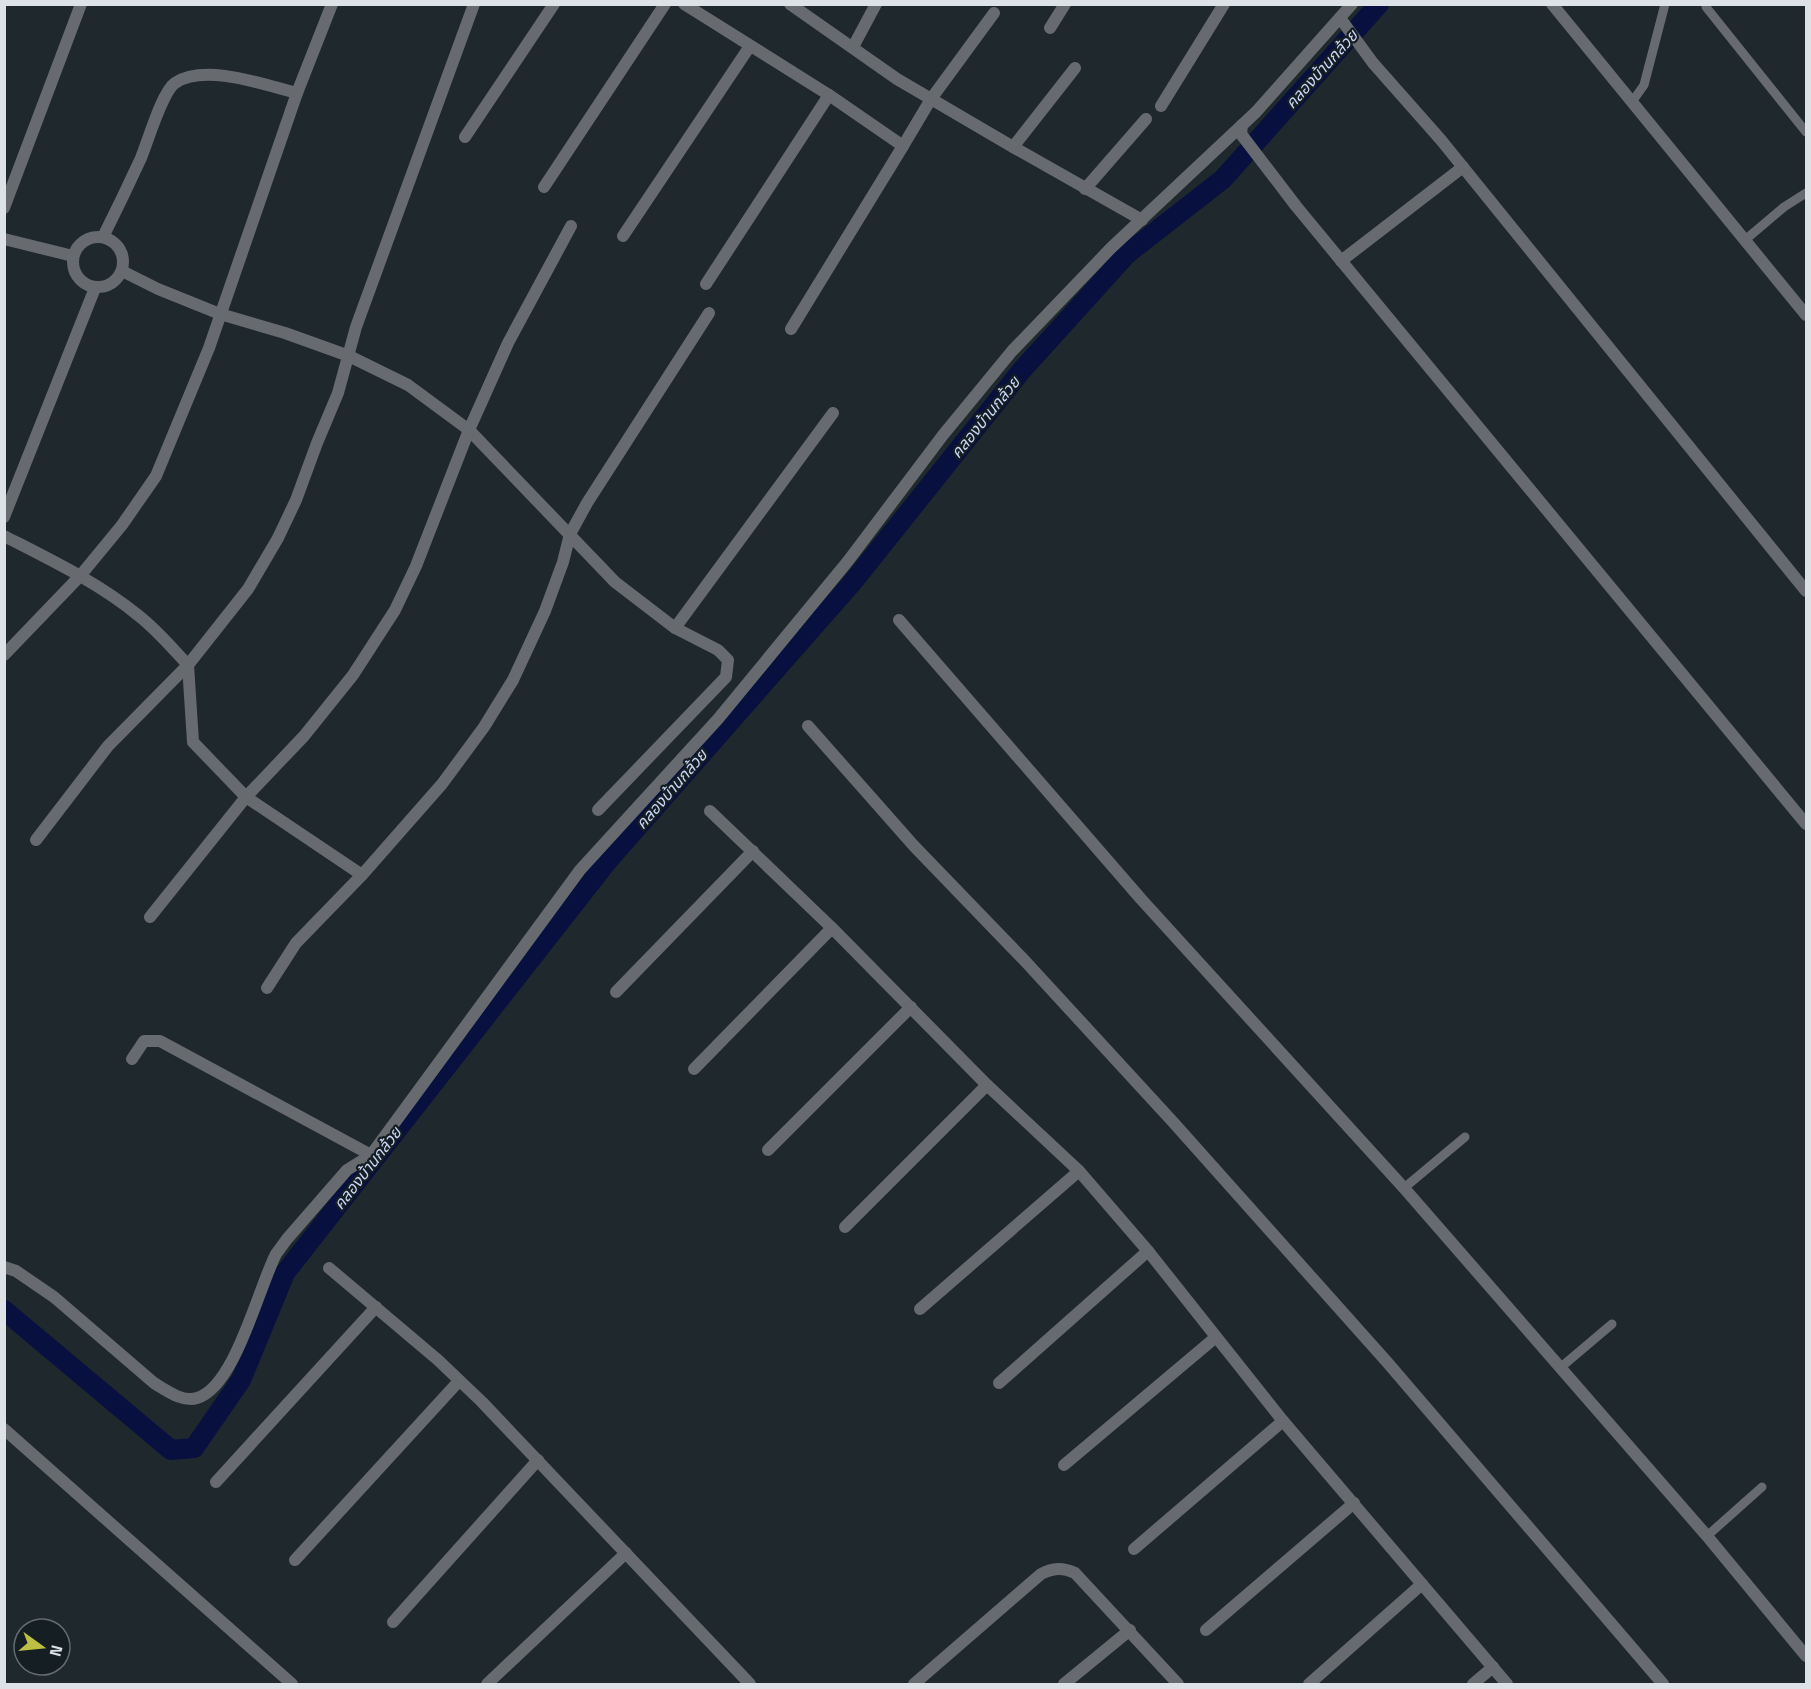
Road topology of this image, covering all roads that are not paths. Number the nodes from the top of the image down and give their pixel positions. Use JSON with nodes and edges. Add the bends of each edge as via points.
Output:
{"nodes":[{"id":1,"x":81,"y":4,"type":"edge"},
{"id":2,"x":332,"y":4,"type":"edge"},
{"id":3,"x":474,"y":4,"type":"edge"},
{"id":4,"x":554,"y":4,"type":"edge"},
{"id":5,"x":666,"y":4,"type":"edge"},
{"id":6,"x":684,"y":4,"type":"edge"},
{"id":7,"x":790,"y":4,"type":"edge"},
{"id":8,"x":876,"y":4,"type":"edge"},
{"id":9,"x":1065,"y":4,"type":"edge"},
{"id":10,"x":1224,"y":4,"type":"edge"},
{"id":11,"x":1352,"y":4,"type":"edge"},
{"id":12,"x":1552,"y":4,"type":"edge"},
{"id":13,"x":1665,"y":4,"type":"edge"},
{"id":14,"x":1706,"y":7,"type":"dead end"},
{"id":15,"x":994,"y":13,"type":"dead end"},
{"id":16,"x":1343,"y":24,"type":"junction"},
{"id":17,"x":1050,"y":28,"type":"dead end"},
{"id":18,"x":750,"y":46,"type":"junction"},
{"id":19,"x":853,"y":47,"type":"junction"},
{"id":20,"x":1075,"y":68,"type":"dead end"},
{"id":21,"x":297,"y":93,"type":"junction"},
{"id":22,"x":829,"y":95,"type":"junction"},
{"id":23,"x":931,"y":99,"type":"junction"},
{"id":24,"x":1632,"y":102,"type":"junction"},
{"id":25,"x":1161,"y":106,"type":"dead end"},
{"id":26,"x":1146,"y":118,"type":"dead end"},
{"id":27,"x":1242,"y":130,"type":"junction"},
{"id":28,"x":1806,"y":132,"type":"edge"},
{"id":29,"x":465,"y":137,"type":"dead end"},
{"id":30,"x":903,"y":146,"type":"junction"},
{"id":31,"x":1013,"y":147,"type":"junction"},
{"id":32,"x":1463,"y":167,"type":"junction"},
{"id":33,"x":544,"y":187,"type":"dead end"},
{"id":34,"x":1085,"y":189,"type":"junction"},
{"id":35,"x":1806,"y":193,"type":"edge"},
{"id":36,"x":4,"y":208,"type":"edge"},
{"id":37,"x":1142,"y":220,"type":"junction"},
{"id":38,"x":571,"y":226,"type":"dead end"},
{"id":39,"x":623,"y":236,"type":"dead end"},
{"id":40,"x":103,"y":237,"type":"junction"},
{"id":41,"x":4,"y":239,"type":"edge"},
{"id":42,"x":1745,"y":240,"type":"junction"},
{"id":43,"x":74,"y":256,"type":"junction"},
{"id":44,"x":1341,"y":261,"type":"junction"},
{"id":45,"x":122,"y":271,"type":"junction"},
{"id":46,"x":706,"y":284,"type":"dead end"},
{"id":47,"x":95,"y":288,"type":"junction"},
{"id":48,"x":709,"y":313,"type":"dead end"},
{"id":49,"x":220,"y":314,"type":"junction"},
{"id":50,"x":1806,"y":315,"type":"edge"},
{"id":51,"x":792,"y":328,"type":"dead end"},
{"id":52,"x":349,"y":356,"type":"junction"},
{"id":53,"x":833,"y":413,"type":"dead end"},
{"id":54,"x":469,"y":429,"type":"junction"},
{"id":55,"x":4,"y":517,"type":"edge"},
{"id":56,"x":570,"y":534,"type":"junction"},
{"id":57,"x":4,"y":536,"type":"edge"},
{"id":58,"x":80,"y":576,"type":"junction"},
{"id":59,"x":1806,"y":591,"type":"edge"},
{"id":60,"x":899,"y":620,"type":"dead end"},
{"id":61,"x":675,"y":628,"type":"junction"},
{"id":62,"x":4,"y":655,"type":"edge"},
{"id":63,"x":188,"y":665,"type":"junction"},
{"id":64,"x":808,"y":726,"type":"dead end"},
{"id":65,"x":246,"y":797,"type":"junction"},
{"id":66,"x":598,"y":810,"type":"dead end"},
{"id":67,"x":710,"y":811,"type":"dead end"},
{"id":68,"x":1806,"y":824,"type":"edge"},
{"id":69,"x":36,"y":840,"type":"dead end"},
{"id":70,"x":753,"y":851,"type":"junction"},
{"id":71,"x":362,"y":875,"type":"junction"},
{"id":72,"x":150,"y":917,"type":"dead end"},
{"id":73,"x":832,"y":928,"type":"junction"},
{"id":74,"x":267,"y":987,"type":"dead end"},
{"id":75,"x":616,"y":992,"type":"dead end"},
{"id":76,"x":911,"y":1007,"type":"junction"},
{"id":77,"x":132,"y":1059,"type":"dead end"},
{"id":78,"x":694,"y":1070,"type":"dead end"},
{"id":79,"x":987,"y":1085,"type":"junction"},
{"id":80,"x":1465,"y":1137,"type":"dead end"},
{"id":81,"x":768,"y":1150,"type":"dead end"},
{"id":82,"x":370,"y":1155,"type":"junction"},
{"id":83,"x":1079,"y":1171,"type":"junction"},
{"id":84,"x":1404,"y":1188,"type":"junction"},
{"id":85,"x":845,"y":1227,"type":"dead end"},
{"id":86,"x":1148,"y":1251,"type":"junction"},
{"id":87,"x":4,"y":1267,"type":"edge"},
{"id":88,"x":329,"y":1268,"type":"dead end"},
{"id":89,"x":376,"y":1307,"type":"junction"},
{"id":90,"x":920,"y":1309,"type":"dead end"},
{"id":91,"x":1612,"y":1324,"type":"dead end"},
{"id":92,"x":1216,"y":1337,"type":"junction"},
{"id":93,"x":1560,"y":1368,"type":"junction"},
{"id":94,"x":459,"y":1381,"type":"junction"},
{"id":95,"x":999,"y":1383,"type":"dead end"},
{"id":96,"x":1283,"y":1421,"type":"junction"},
{"id":97,"x":4,"y":1429,"type":"edge"},
{"id":98,"x":538,"y":1460,"type":"junction"},
{"id":99,"x":1064,"y":1465,"type":"dead end"},
{"id":100,"x":216,"y":1482,"type":"dead end"},
{"id":101,"x":1762,"y":1487,"type":"dead end"},
{"id":102,"x":1354,"y":1503,"type":"junction"},
{"id":103,"x":1707,"y":1536,"type":"junction"},
{"id":104,"x":1134,"y":1549,"type":"dead end"},
{"id":105,"x":626,"y":1553,"type":"junction"},
{"id":106,"x":295,"y":1560,"type":"dead end"},
{"id":107,"x":1422,"y":1584,"type":"junction"},
{"id":108,"x":393,"y":1622,"type":"dead end"},
{"id":109,"x":1130,"y":1630,"type":"junction"},
{"id":110,"x":1206,"y":1630,"type":"dead end"},
{"id":111,"x":1806,"y":1656,"type":"edge"},
{"id":112,"x":1493,"y":1667,"type":"junction"},
{"id":113,"x":292,"y":1684,"type":"edge"},
{"id":114,"x":487,"y":1684,"type":"edge"},
{"id":115,"x":750,"y":1684,"type":"edge"},
{"id":116,"x":914,"y":1684,"type":"edge"},
{"id":117,"x":1064,"y":1684,"type":"edge"},
{"id":118,"x":1178,"y":1684,"type":"edge"},
{"id":119,"x":1309,"y":1684,"type":"edge"},
{"id":120,"x":1473,"y":1684,"type":"edge"},
{"id":121,"x":1507,"y":1684,"type":"edge"},
{"id":122,"x":1663,"y":1684,"type":"edge"}],
"edges":[{"from":1,"to":36,"type":"street"},
{"from":2,"to":21,"type":"street"},
{"from":3,"to":52,"type":"street"},
{"from":4,"to":29,"type":"street"},
{"from":5,"to":33,"type":"street"},
{"from":6,"to":18,"type":"street"},
{"from":7,"to":19,"type":"street"},
{"from":8,"to":19,"type":"street"},
{"from":9,"to":17,"type":"street"},
{"from":10,"to":25,"type":"street"},
{"from":11,"to":16,"type":"street"},
{"from":12,"to":24,"type":"street"},
{"from":13,"to":24,"type":"lane","via":[[1644,85]]},
{"from":14,"to":28,"type":"lane"},
{"from":15,"to":23,"type":"street"},
{"from":16,"to":27,"type":"street"},
{"from":16,"to":32,"type":"street"},
{"from":18,"to":22,"type":"street"},
{"from":18,"to":39,"type":"street"},
{"from":19,"to":23,"type":"street"},
{"from":20,"to":31,"type":"street"},
{"from":21,"to":40,"type":"street","via":[[236,76],[192,77],[175,83],[166,94]]},
{"from":21,"to":49,"type":"street"},
{"from":22,"to":30,"type":"street"},
{"from":22,"to":46,"type":"street"},
{"from":23,"to":30,"type":"street"},
{"from":23,"to":31,"type":"street"},
{"from":24,"to":42,"type":"street"},
{"from":26,"to":34,"type":"street"},
{"from":27,"to":37,"type":"street"},
{"from":27,"to":44,"type":"street"},
{"from":30,"to":51,"type":"street"},
{"from":31,"to":34,"type":"street"},
{"from":32,"to":44,"type":"street"},
{"from":32,"to":59,"type":"street"},
{"from":34,"to":37,"type":"street"},
{"from":35,"to":42,"type":"lane"},
{"from":37,"to":82,"type":"street","via":[[1012,351],[718,719],[580,870]]},
{"from":38,"to":54,"type":"street","via":[[508,343]]},
{"from":40,"to":43,"type":"street","via":[[84,241]]},
{"from":40,"to":45,"type":"street","via":[[118,246]]},
{"from":41,"to":43,"type":"street"},
{"from":42,"to":50,"type":"street"},
{"from":43,"to":47,"type":"street","via":[[75,273]]},
{"from":44,"to":68,"type":"street"},
{"from":45,"to":47,"type":"street","via":[[111,284]]},
{"from":45,"to":49,"type":"street"},
{"from":47,"to":55,"type":"street"},
{"from":48,"to":56,"type":"street"},
{"from":49,"to":52,"type":"street"},
{"from":49,"to":58,"type":"street","via":[[156,476],[123,525]]},
{"from":52,"to":54,"type":"street","via":[[408,385]]},
{"from":52,"to":63,"type":"street","via":[[338,393],[278,538],[248,589]]},
{"from":53,"to":61,"type":"street"},
{"from":54,"to":56,"type":"street"},
{"from":54,"to":65,"type":"street","via":[[395,610],[353,675],[304,736]]},
{"from":56,"to":61,"type":"street","via":[[615,582]]},
{"from":56,"to":71,"type":"street","via":[[545,611],[513,680],[442,784]]},
{"from":57,"to":58,"type":"street"},
{"from":58,"to":62,"type":"street"},
{"from":58,"to":63,"type":"street","via":[[140,616]]},
{"from":60,"to":84,"type":"street","via":[[1141,899]]},
{"from":61,"to":66,"type":"street","via":[[718,650],[728,660],[726,677]]},
{"from":63,"to":65,"type":"street","via":[[193,742]]},
{"from":63,"to":69,"type":"street","via":[[108,746]]},
{"from":64,"to":122,"type":"street","via":[[914,846],[1173,1122]]},
{"from":65,"to":71,"type":"street"},
{"from":65,"to":72,"type":"street"},
{"from":67,"to":70,"type":"street"},
{"from":70,"to":73,"type":"street"},
{"from":70,"to":75,"type":"street"},
{"from":71,"to":74,"type":"street","via":[[296,944]]},
{"from":73,"to":76,"type":"street"},
{"from":73,"to":78,"type":"street"},
{"from":76,"to":79,"type":"street"},
{"from":76,"to":81,"type":"street"},
{"from":77,"to":82,"type":"street","via":[[144,1041],[159,1041]]},
{"from":79,"to":83,"type":"street"},
{"from":79,"to":85,"type":"street"},
{"from":80,"to":84,"type":"lane"},
{"from":82,"to":87,"type":"street","via":[[347,1170],[281,1246],[224,1377],[212,1391],[195,1399],[170,1393],[154,1383],[54,1297]]},
{"from":83,"to":86,"type":"street"},
{"from":83,"to":90,"type":"street"},
{"from":84,"to":93,"type":"street"},
{"from":86,"to":92,"type":"street"},
{"from":86,"to":95,"type":"street"},
{"from":88,"to":89,"type":"street"},
{"from":89,"to":94,"type":"street"},
{"from":89,"to":100,"type":"street"},
{"from":91,"to":93,"type":"lane"},
{"from":92,"to":96,"type":"street"},
{"from":92,"to":99,"type":"street"},
{"from":93,"to":103,"type":"street"},
{"from":94,"to":98,"type":"street"},
{"from":94,"to":106,"type":"street"},
{"from":96,"to":102,"type":"street"},
{"from":96,"to":104,"type":"street"},
{"from":97,"to":113,"type":"street"},
{"from":98,"to":105,"type":"street"},
{"from":98,"to":108,"type":"street"},
{"from":101,"to":103,"type":"lane"},
{"from":102,"to":107,"type":"street"},
{"from":102,"to":110,"type":"street"},
{"from":103,"to":111,"type":"street"},
{"from":105,"to":114,"type":"street"},
{"from":105,"to":115,"type":"street"},
{"from":107,"to":112,"type":"street"},
{"from":107,"to":119,"type":"street"},
{"from":109,"to":116,"type":"street","via":[[1075,1573],[1052,1569],[1041,1574]]},
{"from":109,"to":117,"type":"street"},
{"from":109,"to":118,"type":"street"},
{"from":112,"to":120,"type":"street"},
{"from":112,"to":121,"type":"street"}]}
